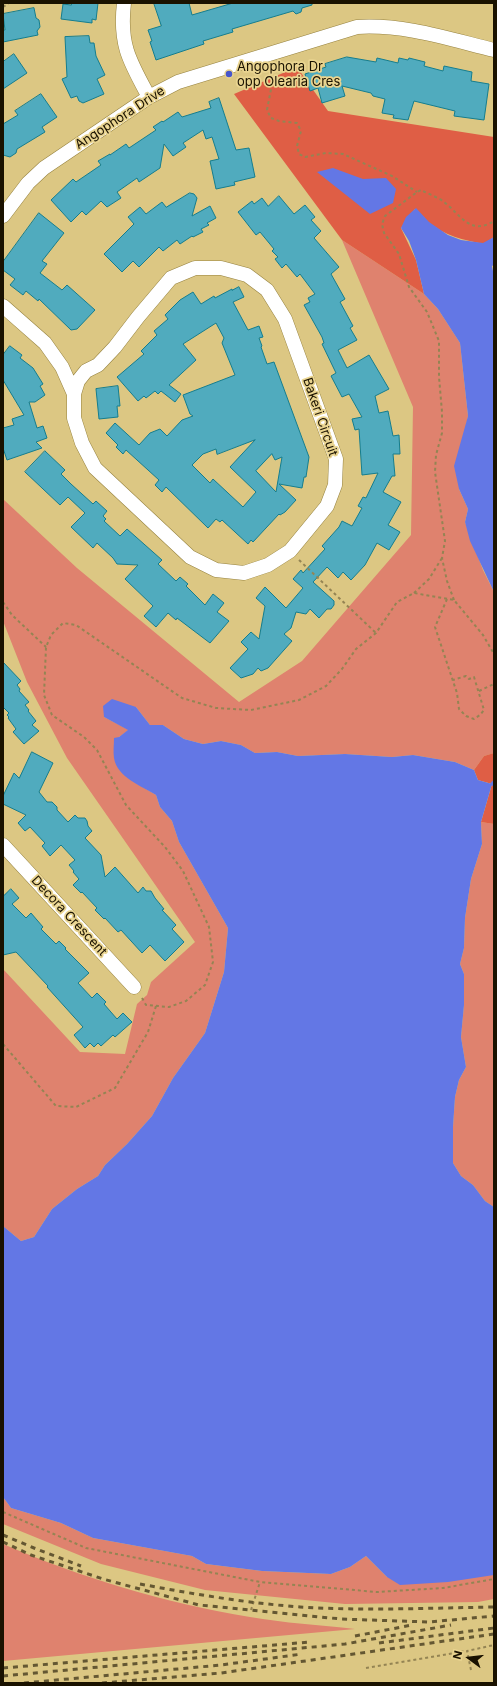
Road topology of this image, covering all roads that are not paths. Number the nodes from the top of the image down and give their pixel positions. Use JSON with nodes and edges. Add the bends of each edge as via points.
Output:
{"nodes":[{"id":1,"x":124,"y":3,"type":"edge"},
{"id":2,"x":494,"y":50,"type":"edge"},
{"id":3,"x":149,"y":97,"type":"junction"},
{"id":4,"x":3,"y":216,"type":"edge"},
{"id":5,"x":4,"y":308,"type":"edge"},
{"id":6,"x":74,"y":394,"type":"junction"},
{"id":7,"x":3,"y":845,"type":"edge"},
{"id":8,"x":134,"y":987,"type":"road end"}],
"edges":[{"from":1,"to":3,"type":"street","via":[[123,33],[129,58]]},
{"from":2,"to":3,"type":"street","name":"Angophora Drive","via":[[403,29],[357,27],[178,82]]},
{"from":3,"to":4,"type":"street","name":"Angophora Drive","via":[[44,168],[28,183]]},
{"from":5,"to":6,"type":"street","name":"Bakeri Circuit","via":[[45,343],[62,368]]},
{"from":6,"to":6,"type":"street","name":"Bakeri Circuit","via":[[78,381],[86,371],[98,365],[115,347],[171,278],[195,268],[221,268],[247,275],[267,290],[285,319],[336,459],[335,485],[327,506],[290,551],[268,565],[244,573],[216,570],[190,557],[95,468],[82,443],[74,418]]},
{"from":7,"to":8,"type":"street","name":"Decora Crescent"}]}
